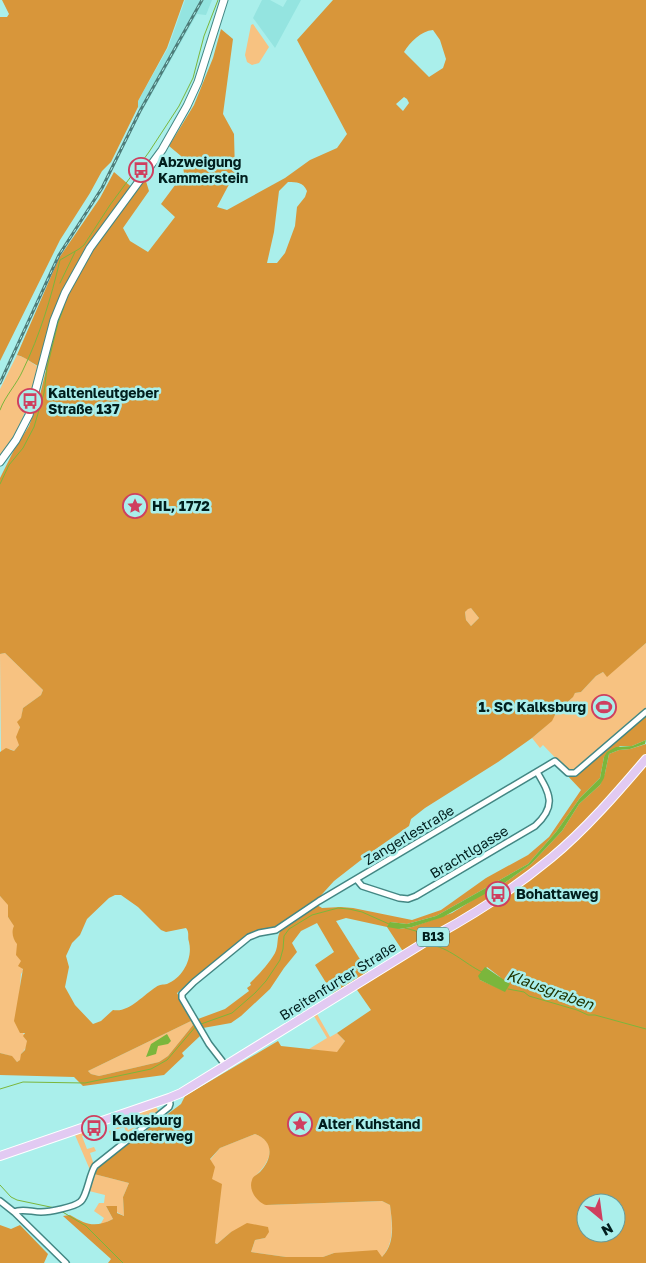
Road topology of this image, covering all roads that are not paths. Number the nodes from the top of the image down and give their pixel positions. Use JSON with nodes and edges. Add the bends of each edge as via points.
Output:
{"nodes":[{"id":1,"x":224,"y":0,"type":"edge"},
{"id":2,"x":0,"y":462,"type":"edge"},
{"id":3,"x":646,"y":712,"type":"edge"},
{"id":4,"x":646,"y":759,"type":"edge"},
{"id":5,"x":537,"y":772,"type":"junction"},
{"id":6,"x":357,"y":880,"type":"junction"},
{"id":7,"x":226,"y":1066,"type":"junction"},
{"id":8,"x":170,"y":1098,"type":"junction"},
{"id":9,"x":0,"y":1156,"type":"edge"},
{"id":10,"x":0,"y":1201,"type":"edge"},
{"id":11,"x":14,"y":1212,"type":"junction"},
{"id":12,"x":66,"y":1263,"type":"edge"}],
"edges":[{"from":1,"to":2,"type":"main road","via":[[187,106],[162,150],[90,248],[65,293],[54,320],[29,415]]},
{"from":3,"to":5,"type":"street","name":"Zangerlestraße","via":[[575,773],[568,773],[555,761]]},
{"from":4,"to":7,"type":"main road","name":"Breitenfurter Straße","number":"B13","via":[[562,849],[493,901]]},
{"from":5,"to":6,"type":"street","name":"Zangerlestraße"},
{"from":5,"to":6,"type":"street","name":"Brachtlgasse","via":[[549,796],[549,807],[545,817],[535,826],[408,899],[362,886]]},
{"from":6,"to":7,"type":"street","name":"Zangerlestraße","via":[[279,928],[249,938],[181,996]]},
{"from":7,"to":8,"type":"main road","name":"Breitenfurter Straße","number":"B13"},
{"from":8,"to":9,"type":"main road","name":"Breitenfurter Straße","number":"B13"},
{"from":8,"to":11,"type":"street","via":[[168,1107],[95,1166],[80,1203],[52,1211]]},
{"from":10,"to":11,"type":"street"},
{"from":11,"to":12,"type":"street"}]}
